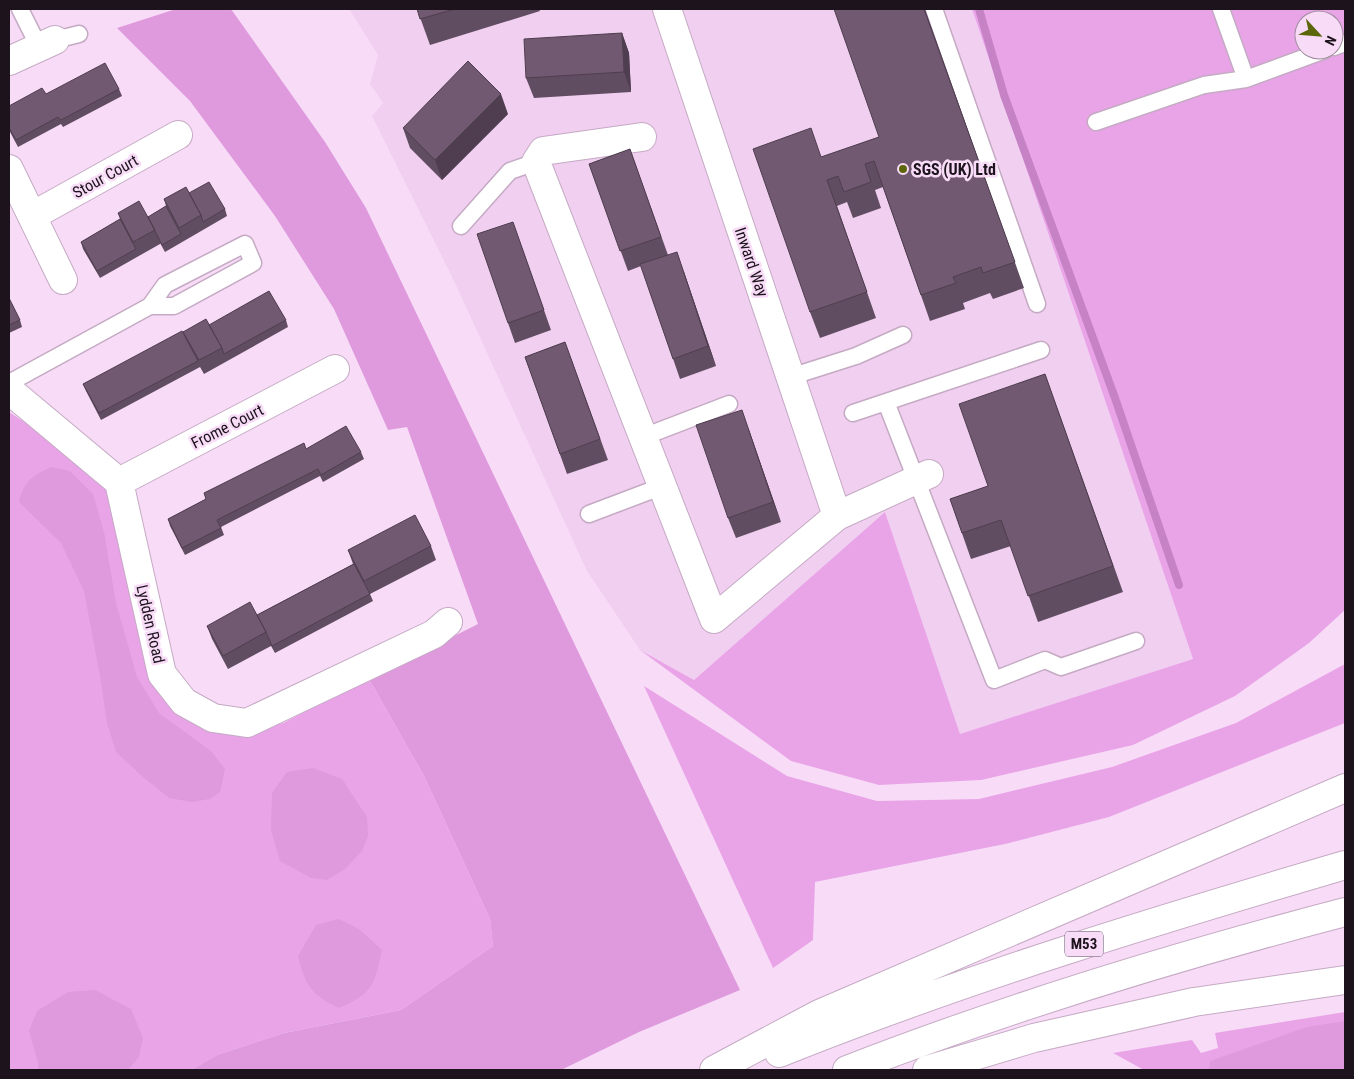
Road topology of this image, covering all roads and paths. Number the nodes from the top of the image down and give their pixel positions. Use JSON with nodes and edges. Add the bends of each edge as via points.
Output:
{"nodes":[{"id":1,"x":20,"y":9,"type":"edge"},
{"id":2,"x":667,"y":9,"type":"edge"},
{"id":3,"x":934,"y":9,"type":"edge"},
{"id":4,"x":1221,"y":9,"type":"edge"},
{"id":5,"x":58,"y":40,"type":"joint"},
{"id":6,"x":1298,"y":60,"type":"edge"},
{"id":7,"x":9,"y":62,"type":"edge"},
{"id":8,"x":1246,"y":79,"type":"junction"},
{"id":9,"x":1096,"y":122,"type":"dead end"},
{"id":10,"x":178,"y":135,"type":"dead end"},
{"id":11,"x":642,"y":137,"type":"dead end"},
{"id":12,"x":536,"y":162,"type":"junction"},
{"id":13,"x":9,"y":169,"type":"edge"},
{"id":14,"x":32,"y":216,"type":"junction"},
{"id":15,"x":461,"y":226,"type":"dead end"},
{"id":16,"x":208,"y":263,"type":"junction"},
{"id":17,"x":63,"y":280,"type":"dead end"},
{"id":18,"x":199,"y":293,"type":"junction"},
{"id":19,"x":1037,"y":304,"type":"dead end"},
{"id":20,"x":150,"y":306,"type":"junction"},
{"id":21,"x":903,"y":335,"type":"dead end"},
{"id":22,"x":1041,"y":350,"type":"dead end"},
{"id":23,"x":335,"y":369,"type":"dead end"},
{"id":24,"x":790,"y":376,"type":"junction"},
{"id":25,"x":9,"y":383,"type":"edge"},
{"id":26,"x":9,"y":390,"type":"edge"},
{"id":27,"x":886,"y":402,"type":"junction"},
{"id":28,"x":729,"y":404,"type":"dead end"},
{"id":29,"x":853,"y":413,"type":"dead end"},
{"id":30,"x":643,"y":437,"type":"junction"},
{"id":31,"x":922,"y":477,"type":"junction"},
{"id":32,"x":119,"y":482,"type":"junction"},
{"id":33,"x":663,"y":486,"type":"junction"},
{"id":34,"x":589,"y":514,"type":"dead end"},
{"id":35,"x":837,"y":516,"type":"junction"},
{"id":36,"x":448,"y":622,"type":"dead end"},
{"id":37,"x":1136,"y":641,"type":"dead end"},
{"id":38,"x":1345,"y":788,"type":"edge"},
{"id":39,"x":1345,"y":865,"type":"edge"},
{"id":40,"x":1345,"y":912,"type":"edge"},
{"id":41,"x":1345,"y":980,"type":"edge"},
{"id":42,"x":823,"y":1024,"type":"junction"},
{"id":43,"x":738,"y":1064,"type":"edge"},
{"id":44,"x":714,"y":1070,"type":"edge"},
{"id":45,"x":848,"y":1070,"type":"edge"},
{"id":46,"x":927,"y":1070,"type":"edge"}],
"edges":[{"from":1,"to":5,"type":"lane"},
{"from":2,"to":24,"type":"main road","name":"Inward Way"},
{"from":3,"to":19,"type":"lane"},
{"from":4,"to":8,"type":"lane"},
{"from":5,"to":7,"type":"main road"},
{"from":6,"to":8,"type":"lane"},
{"from":8,"to":9,"type":"lane","via":[[1204,85]]},
{"from":10,"to":14,"type":"main road","name":"Stour Court"},
{"from":11,"to":12,"type":"main road","via":[[543,150]]},
{"from":12,"to":15,"type":"lane","via":[[510,170]]},
{"from":12,"to":30,"type":"main road"},
{"from":13,"to":14,"type":"main road"},
{"from":14,"to":17,"type":"main road"},
{"from":16,"to":18,"type":"lane"},
{"from":16,"to":18,"type":"lane","via":[[244,244],[253,263]]},
{"from":16,"to":20,"type":"lane","via":[[166,285]]},
{"from":18,"to":20,"type":"lane","via":[[174,306]]},
{"from":20,"to":25,"type":"lane"},
{"from":21,"to":24,"type":"lane","via":[[856,356]]},
{"from":22,"to":27,"type":"lane"},
{"from":23,"to":32,"type":"main road","name":"Frome Court"},
{"from":24,"to":35,"type":"main road","name":"Inward Way"},
{"from":26,"to":32,"type":"main road"},
{"from":27,"to":29,"type":"lane"},
{"from":27,"to":31,"type":"lane"},
{"from":28,"to":30,"type":"lane"},
{"from":30,"to":33,"type":"main road"},
{"from":31,"to":35,"type":"main road"},
{"from":31,"to":37,"type":"lane","via":[[994,680],[1045,660],[1061,667]]},
{"from":32,"to":36,"type":"main road","name":"Lydden Road","via":[[162,674],[184,702],[213,718],[247,723],[434,634]]},
{"from":33,"to":34,"type":"lane"},
{"from":33,"to":35,"type":"main road","via":[[714,619]]},
{"from":38,"to":42,"type":"main road"},
{"from":39,"to":42,"type":"main road","number":"M53"},
{"from":40,"to":45,"type":"main road","via":[[1251,936],[981,1021]]},
{"from":41,"to":46,"type":"main road","via":[[1194,1002],[1034,1038]]},
{"from":42,"to":43,"type":"main road"},
{"from":43,"to":44,"type":"main road"}]}
